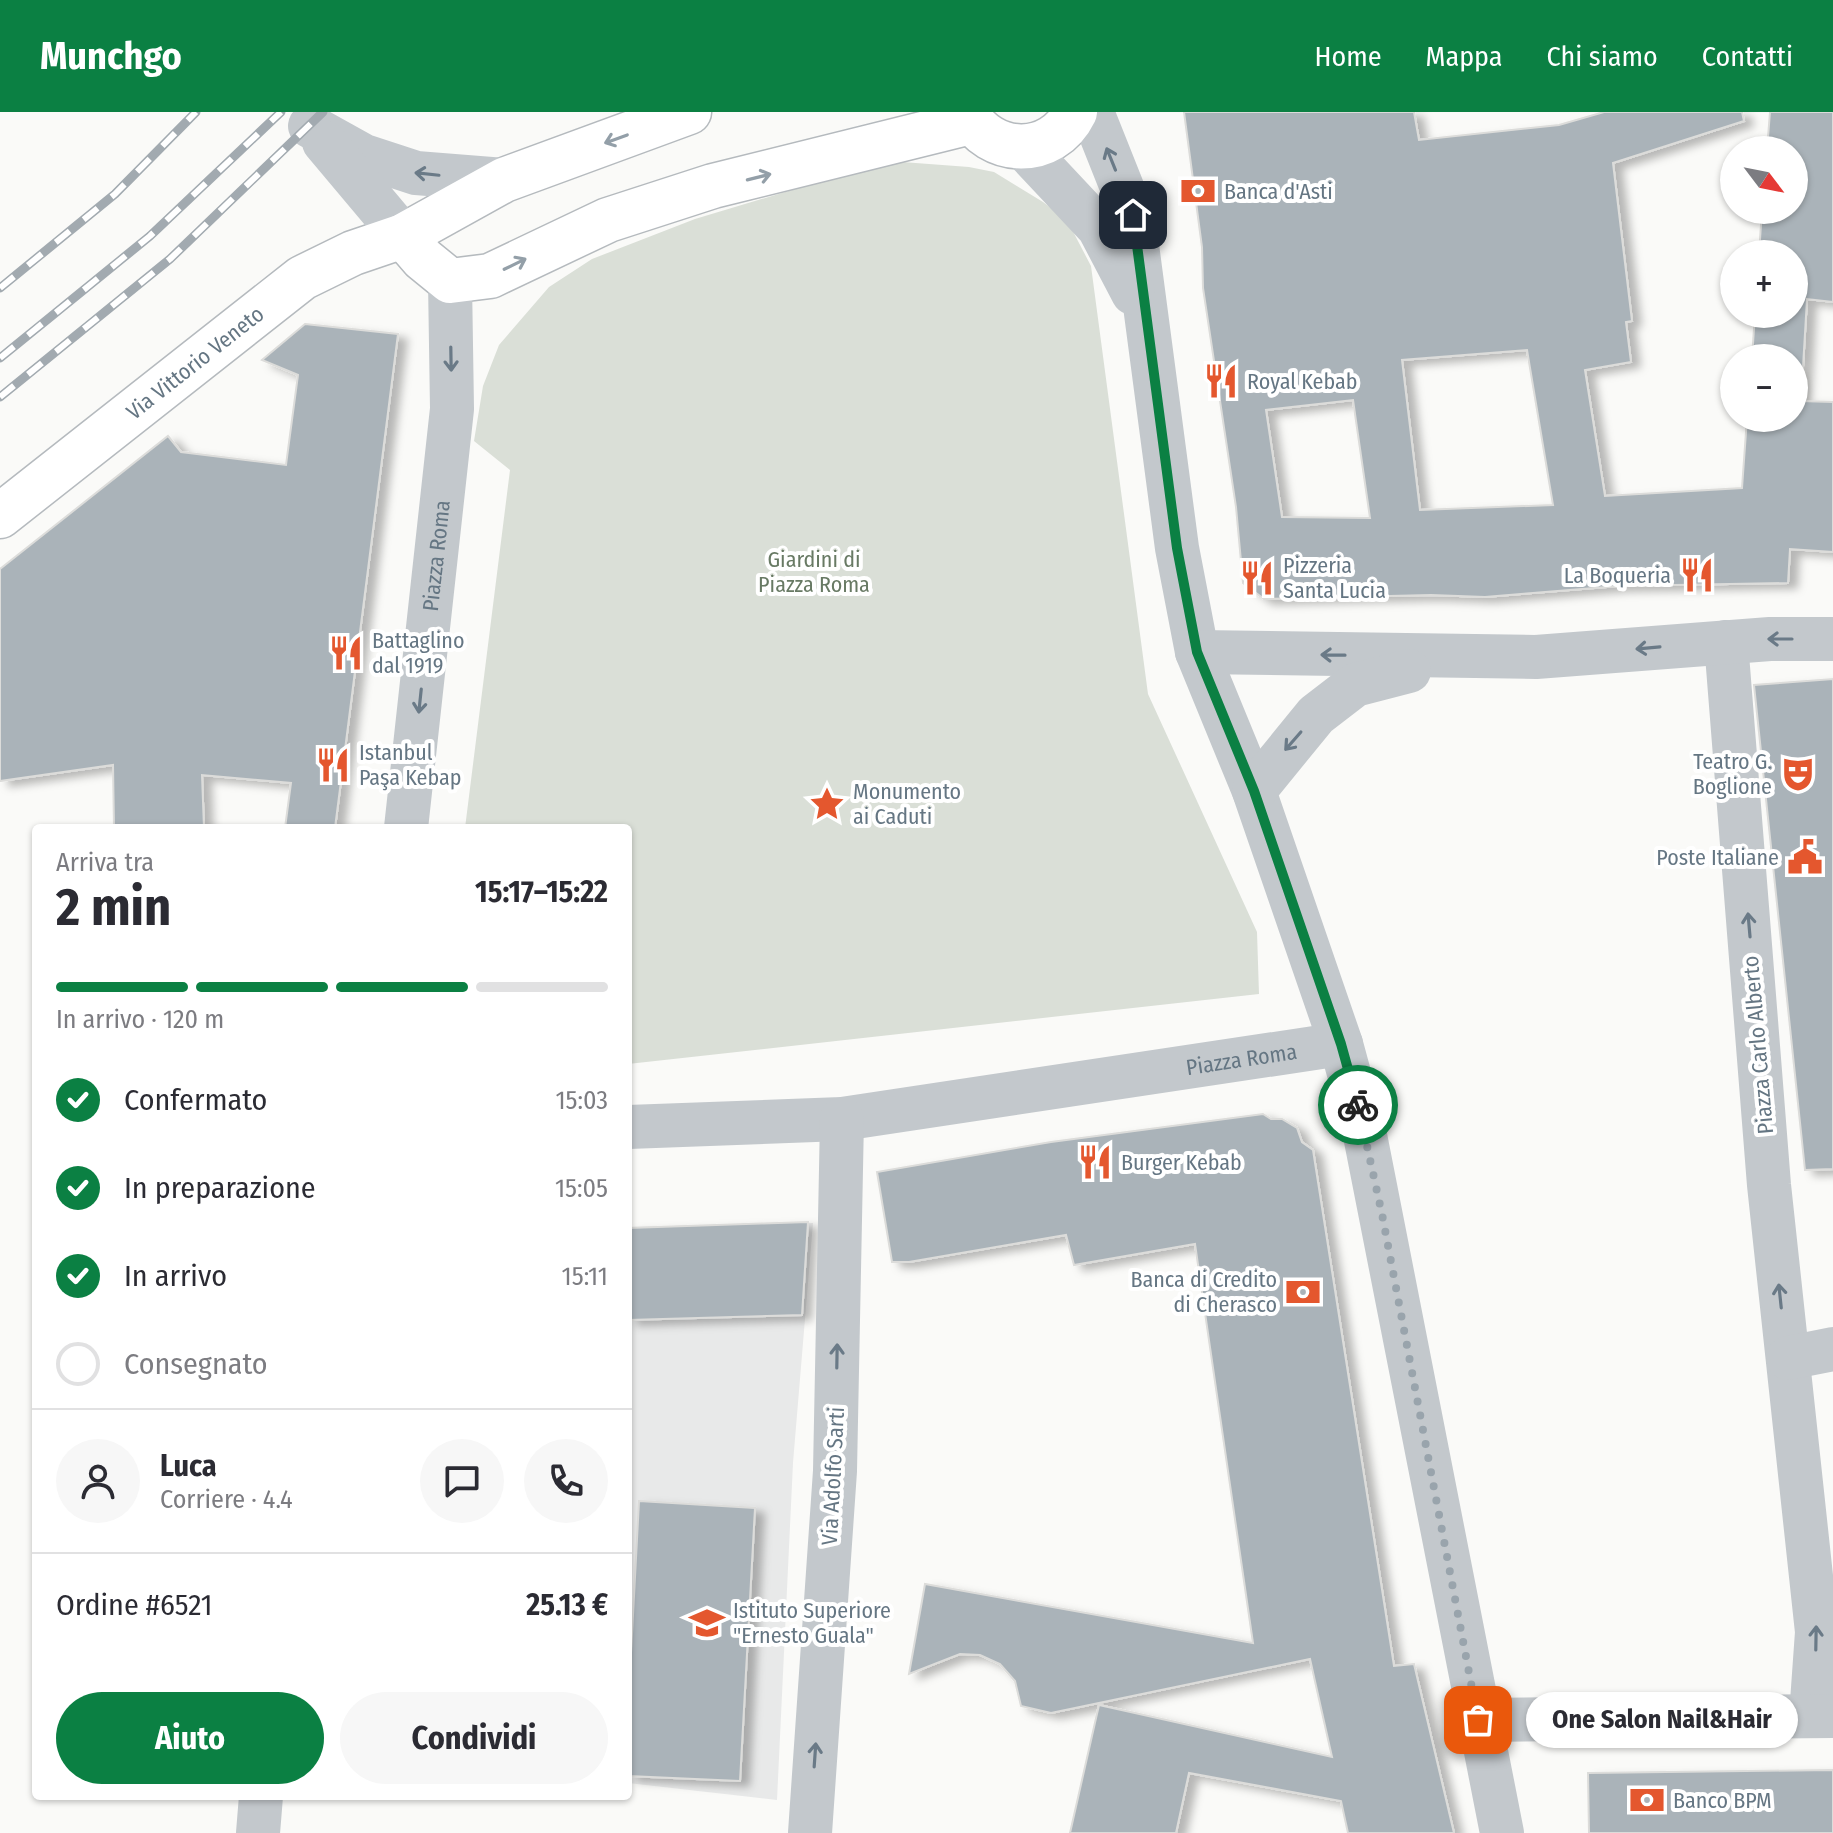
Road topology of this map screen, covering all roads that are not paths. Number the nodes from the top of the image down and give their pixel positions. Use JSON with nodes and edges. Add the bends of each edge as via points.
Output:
{"nodes":[{"id":1,"x":689,"y":112,"type":"edge"},
{"id":2,"x":1075,"y":112,"type":"edge"},
{"id":3,"x":1092,"y":112,"type":"edge"},
{"id":4,"x":969,"y":117,"type":"edge"},
{"id":5,"x":302,"y":119,"type":"edge"},
{"id":6,"x":1024,"y":148,"type":"junction"},
{"id":7,"x":504,"y":180,"type":"junction"},
{"id":8,"x":403,"y":236,"type":"junction"},
{"id":9,"x":450,"y":281,"type":"junction"},
{"id":10,"x":1145,"y":317,"type":"junction"},
{"id":11,"x":0,"y":516,"type":"edge"},
{"id":12,"x":1833,"y":639,"type":"edge"},
{"id":13,"x":1726,"y":642,"type":"junction"},
{"id":14,"x":1197,"y":652,"type":"junction"},
{"id":15,"x":1458,"y":658,"type":"junction"},
{"id":16,"x":1254,"y":791,"type":"junction"},
{"id":17,"x":406,"y":824,"type":"edge"},
{"id":18,"x":1341,"y":1044,"type":"junction"},
{"id":19,"x":842,"y":1119,"type":"junction"},
{"id":20,"x":632,"y":1127,"type":"edge"},
{"id":21,"x":1833,"y":1349,"type":"edge"},
{"id":22,"x":1788,"y":1358,"type":"junction"},
{"id":23,"x":1822,"y":1716,"type":"edge"},
{"id":24,"x":1478,"y":1720,"type":"junction"},
{"id":25,"x":261,"y":1800,"type":"edge"},
{"id":26,"x":258,"y":1833,"type":"edge"},
{"id":27,"x":810,"y":1833,"type":"edge"},
{"id":28,"x":1502,"y":1833,"type":"edge"}],
"edges":[{"from":1,"to":7,"type":"main road","one_way":true},
{"from":2,"to":6,"type":"main road","via":[[1058,134]]},
{"from":10,"to":3,"type":"street","one_way":true,"via":[[1133,215]]},
{"from":4,"to":6,"type":"main road","via":[[995,142]]},
{"from":9,"to":4,"type":"main road","one_way":true,"via":[[490,276],[608,220],[713,186]]},
{"from":7,"to":5,"type":"street","one_way":true,"via":[[416,173],[364,156]]},
{"from":5,"to":8,"type":"street"},
{"from":6,"to":10,"type":"street","via":[[1099,228]]},
{"from":7,"to":8,"type":"main road"},
{"from":8,"to":9,"type":"main road"},
{"from":8,"to":11,"type":"main road","name":"Via Vittorio Veneto","via":[[302,278]]},
{"from":9,"to":17,"type":"street","name":"Piazza Roma","one_way":true,"via":[[452,409]]},
{"from":10,"to":14,"type":"street"},
{"from":12,"to":13,"type":"street","one_way":true},
{"from":13,"to":15,"type":"street","one_way":true},
{"from":22,"to":13,"type":"street","name":"Piazza Carlo Alberto","one_way":true,"via":[[1769,1185]]},
{"from":15,"to":14,"type":"street","one_way":true},
{"from":14,"to":16,"type":"street"},
{"from":15,"to":16,"type":"street","one_way":true,"via":[[1355,685],[1316,715]]},
{"from":16,"to":18,"type":"street"},
{"from":18,"to":19,"type":"street","name":"Piazza Roma"},
{"from":18,"to":24,"type":"street","via":[[1382,1214]]},
{"from":19,"to":20,"type":"street","name":"Piazza Roma"},
{"from":27,"to":19,"type":"street","name":"Via Adolfo Sarti","one_way":true,"via":[[835,1471]]},
{"from":21,"to":22,"type":"street"},
{"from":23,"to":22,"type":"street","name":"Piazza Carlo Alberto","one_way":true},
{"from":23,"to":24,"type":"street","name":"Piazza Carlo Alberto"},
{"from":24,"to":28,"type":"street"},
{"from":25,"to":26,"type":"street"}]}
